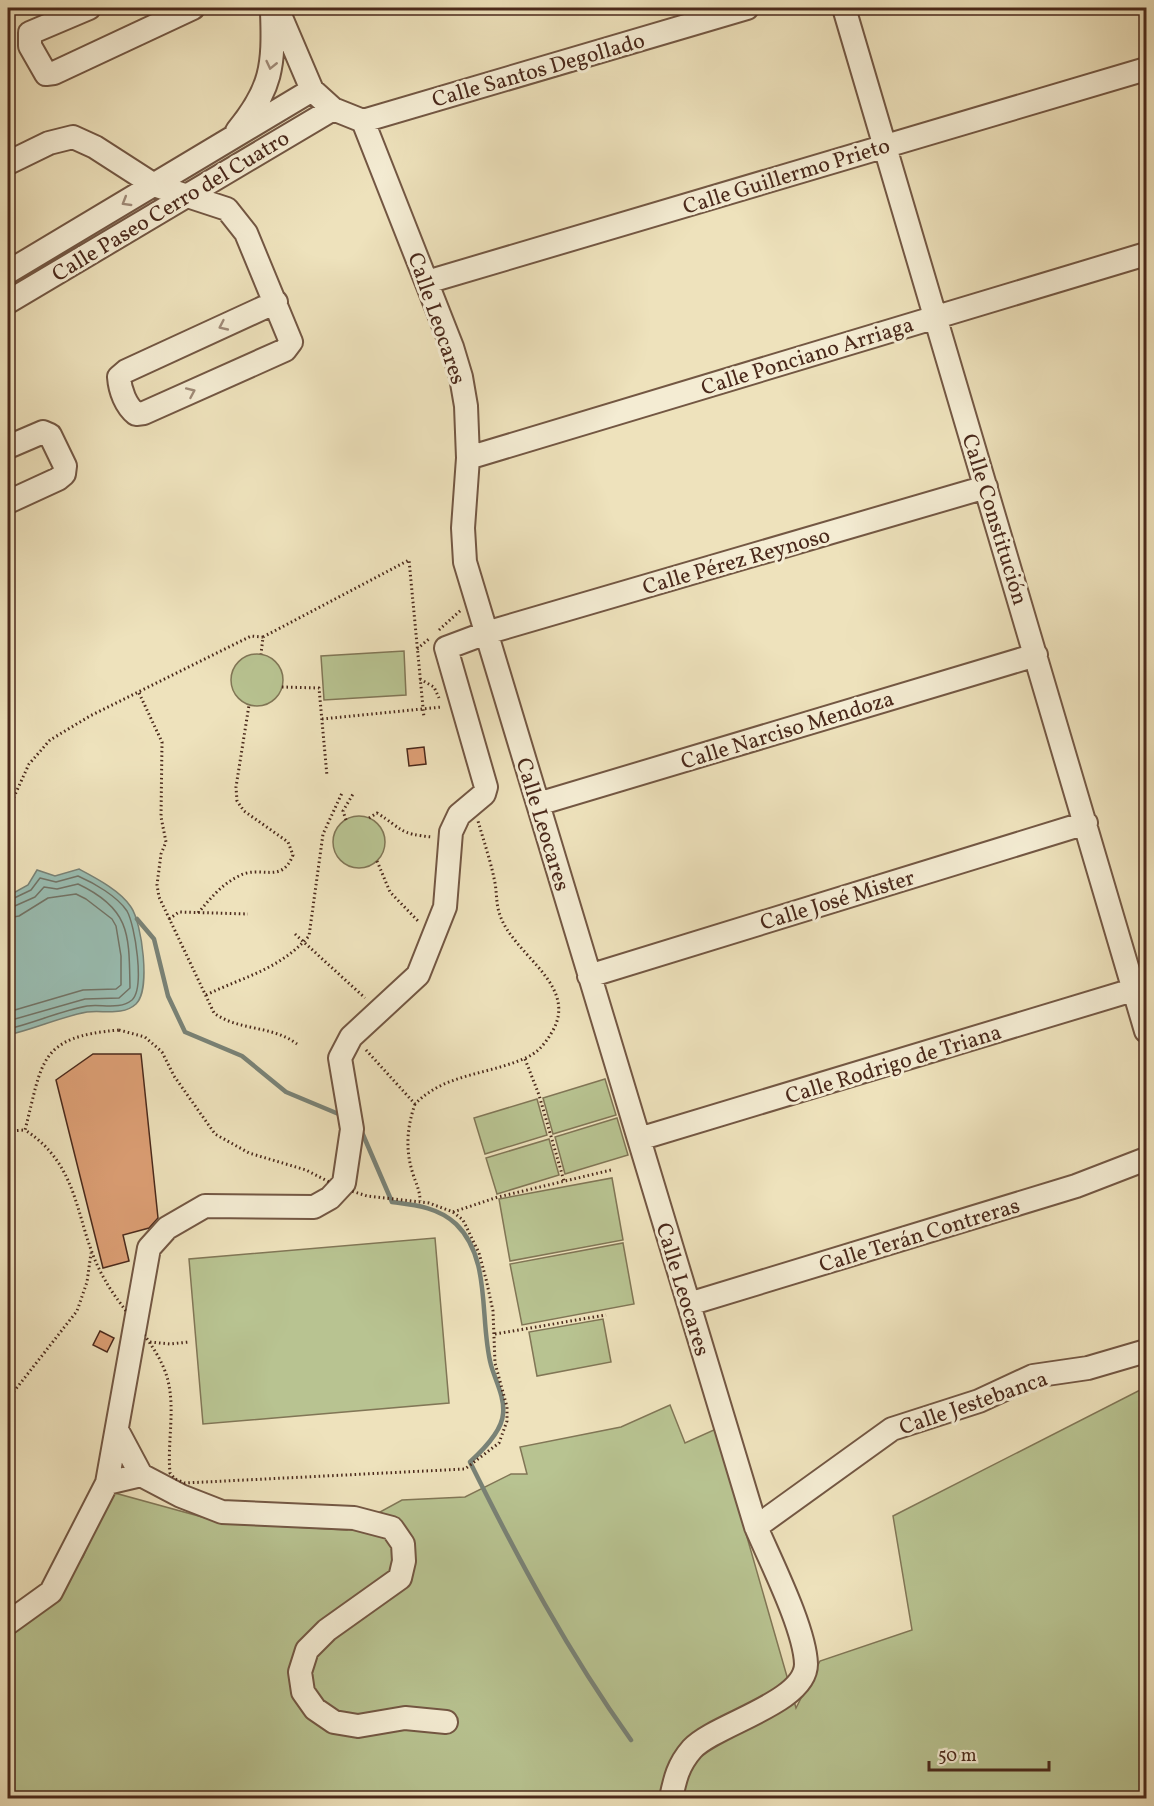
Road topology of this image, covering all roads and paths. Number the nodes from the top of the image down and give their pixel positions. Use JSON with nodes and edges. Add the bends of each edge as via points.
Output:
{"nodes":[{"id":1,"x":272,"y":8,"type":"edge"},
{"id":2,"x":277,"y":8,"type":"edge"},
{"id":3,"x":747,"y":8,"type":"edge"},
{"id":4,"x":844,"y":8,"type":"edge"},
{"id":5,"x":83,"y":9,"type":"edge"},
{"id":6,"x":179,"y":10,"type":"edge"},
{"id":7,"x":1146,"y":69,"type":"edge"},
{"id":8,"x":312,"y":90,"type":"junction"},
{"id":9,"x":333,"y":109,"type":"junction"},
{"id":10,"x":363,"y":121,"type":"junction"},
{"id":11,"x":230,"y":140,"type":"junction"},
{"id":12,"x":885,"y":146,"type":"junction"},
{"id":13,"x":8,"y":163,"type":"edge"},
{"id":14,"x":154,"y":185,"type":"junction"},
{"id":15,"x":187,"y":194,"type":"junction"},
{"id":16,"x":1146,"y":254,"type":"edge"},
{"id":17,"x":8,"y":272,"type":"edge"},
{"id":18,"x":427,"y":282,"type":"junction"},
{"id":19,"x":8,"y":302,"type":"edge"},
{"id":20,"x":276,"y":302,"type":"junction"},
{"id":21,"x":936,"y":316,"type":"junction"},
{"id":22,"x":8,"y":447,"type":"edge"},
{"id":23,"x":468,"y":458,"type":"junction"},
{"id":24,"x":986,"y":487,"type":"junction"},
{"id":25,"x":8,"y":502,"type":"edge"},
{"id":26,"x":475,"y":598,"type":"junction"},
{"id":27,"x":486,"y":633,"type":"junction"},
{"id":28,"x":263,"y":637,"type":"junction"},
{"id":29,"x":417,"y":649,"type":"junction"},
{"id":30,"x":261,"y":654,"type":"dead end"},
{"id":31,"x":1036,"y":655,"type":"junction"},
{"id":32,"x":282,"y":687,"type":"dead end"},
{"id":33,"x":140,"y":693,"type":"junction"},
{"id":34,"x":249,"y":705,"type":"dead end"},
{"id":35,"x":442,"y":707,"type":"dead end"},
{"id":36,"x":423,"y":709,"type":"junction"},
{"id":37,"x":424,"y":718,"type":"dead end"},
{"id":38,"x":322,"y":719,"type":"junction"},
{"id":39,"x":327,"y":776,"type":"dead end"},
{"id":40,"x":342,"y":793,"type":"dead end"},
{"id":41,"x":353,"y":794,"type":"dead end"},
{"id":42,"x":538,"y":804,"type":"junction"},
{"id":43,"x":8,"y":810,"type":"edge"},
{"id":44,"x":369,"y":818,"type":"dead end"},
{"id":45,"x":346,"y":820,"type":"dead end"},
{"id":46,"x":1086,"y":823,"type":"junction"},
{"id":47,"x":450,"y":838,"type":"junction"},
{"id":48,"x":377,"y":861,"type":"dead end"},
{"id":49,"x":198,"y":913,"type":"junction"},
{"id":50,"x":248,"y":914,"type":"dead end"},
{"id":51,"x":169,"y":919,"type":"junction"},
{"id":52,"x":295,"y":934,"type":"dead end"},
{"id":53,"x":434,"y":935,"type":"junction"},
{"id":54,"x":303,"y":942,"type":"junction"},
{"id":55,"x":590,"y":976,"type":"junction"},
{"id":56,"x":1141,"y":988,"type":"edge"},
{"id":57,"x":205,"y":996,"type":"junction"},
{"id":58,"x":380,"y":1011,"type":"junction"},
{"id":59,"x":1146,"y":1030,"type":"edge"},
{"id":60,"x":353,"y":1036,"type":"junction"},
{"id":61,"x":297,"y":1044,"type":"dead end"},
{"id":62,"x":525,"y":1059,"type":"junction"},
{"id":63,"x":415,"y":1104,"type":"junction"},
{"id":64,"x":25,"y":1130,"type":"junction"},
{"id":65,"x":8,"y":1131,"type":"edge"},
{"id":66,"x":639,"y":1138,"type":"junction"},
{"id":67,"x":1146,"y":1159,"type":"edge"},
{"id":68,"x":611,"y":1170,"type":"dead end"},
{"id":69,"x":564,"y":1181,"type":"junction"},
{"id":70,"x":339,"y":1188,"type":"junction"},
{"id":71,"x":378,"y":1197,"type":"dead end"},
{"id":72,"x":420,"y":1201,"type":"junction"},
{"id":73,"x":453,"y":1212,"type":"junction"},
{"id":74,"x":91,"y":1252,"type":"junction"},
{"id":75,"x":689,"y":1304,"type":"junction"},
{"id":76,"x":606,"y":1315,"type":"dead end"},
{"id":77,"x":495,"y":1334,"type":"junction"},
{"id":78,"x":139,"y":1335,"type":"junction"},
{"id":79,"x":189,"y":1342,"type":"dead end"},
{"id":80,"x":1146,"y":1351,"type":"edge"},
{"id":81,"x":8,"y":1399,"type":"edge"},
{"id":82,"x":117,"y":1430,"type":"junction"},
{"id":83,"x":141,"y":1475,"type":"junction"},
{"id":84,"x":107,"y":1483,"type":"junction"},
{"id":85,"x":756,"y":1527,"type":"junction"},
{"id":86,"x":8,"y":1623,"type":"edge"},
{"id":87,"x":446,"y":1722,"type":"dead end"},
{"id":88,"x":671,"y":1798,"type":"edge"}],
"edges":[{"from":1,"to":11,"type":"street","one_way":true,"via":[[272,66],[263,93]]},
{"from":2,"to":8,"type":"street"},
{"from":3,"to":10,"type":"street","name":"Calle Santos Degollado"},
{"from":4,"to":12,"type":"street","name":"Calle Constitución"},
{"from":5,"to":6,"type":"street","via":[[30,33],[30,46],[45,75]]},
{"from":7,"to":12,"type":"street","name":"Calle Guillermo Prieto"},
{"from":8,"to":9,"type":"street"},
{"from":8,"to":11,"type":"street","name":"Calle Paseo Cerro del Cuatro"},
{"from":9,"to":10,"type":"street"},
{"from":9,"to":15,"type":"street","name":"Calle Paseo Cerro del Cuatro"},
{"from":10,"to":18,"type":"street","name":"Calle Leocares"},
{"from":11,"to":14,"type":"street","name":"Calle Paseo Cerro del Cuatro"},
{"from":12,"to":18,"type":"street","name":"Calle Guillermo Prieto"},
{"from":12,"to":21,"type":"street","name":"Calle Constitución"},
{"from":13,"to":14,"type":"street","via":[[49,143],[73,137]]},
{"from":14,"to":15,"type":"street"},
{"from":14,"to":17,"type":"street","name":"Calle Paseo Cerro del Cuatro","one_way":true},
{"from":15,"to":19,"type":"street","name":"Calle Paseo Cerro del Cuatro"},
{"from":15,"to":20,"type":"street","via":[[227,209],[246,233]]},
{"from":16,"to":21,"type":"street","name":"Calle Ponciano Arriaga"},
{"from":18,"to":23,"type":"street","name":"Calle Leocares","via":[[461,377]]},
{"from":20,"to":20,"type":"street","one_way":true,"via":[[126,371],[119,378],[129,408],[136,414],[144,413],[285,350],[291,342]]},
{"from":21,"to":23,"type":"street","name":"Calle Ponciano Arriaga"},
{"from":21,"to":24,"type":"street","name":"Calle Constitución"},
{"from":22,"to":25,"type":"street","via":[[43,432],[50,435],[65,466],[64,474],[58,478]]},
{"from":23,"to":26,"type":"street","name":"Calle Leocares","via":[[463,528],[465,562]]},
{"from":24,"to":27,"type":"street","name":"Calle Pérez Reynoso"},
{"from":24,"to":31,"type":"street","name":"Calle Constitución"},
{"from":26,"to":27,"type":"street","name":"Calle Leocares"},
{"from":26,"to":29,"type":"path"},
{"from":27,"to":42,"type":"street","name":"Calle Leocares"},
{"from":27,"to":47,"type":"street","name":"Calle Pérez Reynoso","via":[[446,648],[486,787],[484,794],[459,815]]},
{"from":28,"to":29,"type":"path","via":[[409,560]]},
{"from":28,"to":30,"type":"path"},
{"from":28,"to":33,"type":"path","via":[[251,636]]},
{"from":29,"to":36,"type":"path"},
{"from":31,"to":42,"type":"street","name":"Calle Narciso Mendoza"},
{"from":31,"to":46,"type":"street","name":"Calle Constitución"},
{"from":32,"to":38,"type":"path","via":[[319,688]]},
{"from":33,"to":43,"type":"path","via":[[90,716],[51,740],[29,764]]},
{"from":33,"to":51,"type":"path","via":[[162,742],[161,817],[166,842],[157,885]]},
{"from":34,"to":49,"type":"path","via":[[237,801],[244,811],[288,842],[293,855],[288,867],[279,873],[252,871],[239,875],[222,886]]},
{"from":35,"to":36,"type":"path"},
{"from":36,"to":37,"type":"path"},
{"from":36,"to":38,"type":"path"},
{"from":38,"to":39,"type":"path"},
{"from":40,"to":54,"type":"path","via":[[323,834],[315,904],[309,936]]},
{"from":41,"to":45,"type":"path","via":[[343,811]]},
{"from":42,"to":55,"type":"street","name":"Calle Leocares"},
{"from":44,"to":47,"type":"path","via":[[377,813],[411,835]]},
{"from":46,"to":55,"type":"street","name":"Calle José Mister"},
{"from":46,"to":56,"type":"street","name":"Calle Constitución"},
{"from":47,"to":53,"type":"street","via":[[445,907]]},
{"from":47,"to":62,"type":"path","via":[[480,830],[500,915],[511,938],[544,972],[561,1007],[557,1024],[544,1045]]},
{"from":48,"to":53,"type":"path","via":[[390,892]]},
{"from":49,"to":50,"type":"path"},
{"from":49,"to":51,"type":"path","via":[[179,912]]},
{"from":51,"to":57,"type":"path"},
{"from":52,"to":54,"type":"path"},
{"from":53,"to":58,"type":"street","via":[[418,975]]},
{"from":54,"to":57,"type":"path","via":[[272,968]]},
{"from":54,"to":58,"type":"path"},
{"from":55,"to":66,"type":"street","name":"Calle Leocares"},
{"from":56,"to":59,"type":"street","name":"Calle Constitución"},
{"from":56,"to":66,"type":"street","name":"Calle Rodrigo de Triana"},
{"from":57,"to":61,"type":"path","via":[[221,1018],[271,1030]]},
{"from":58,"to":60,"type":"street"},
{"from":60,"to":63,"type":"path"},
{"from":60,"to":70,"type":"street","via":[[340,1058],[351,1129],[344,1183]]},
{"from":62,"to":63,"type":"path","via":[[428,1090]]},
{"from":62,"to":69,"type":"path"},
{"from":63,"to":72,"type":"path","via":[[407,1148],[420,1188]]},
{"from":64,"to":65,"type":"path"},
{"from":64,"to":70,"type":"path","via":[[44,1061],[60,1042],[92,1032],[118,1030],[145,1037],[162,1052],[215,1134],[249,1153],[306,1170]]},
{"from":64,"to":74,"type":"path","via":[[42,1140],[71,1185]]},
{"from":66,"to":75,"type":"street","name":"Calle Leocares"},
{"from":67,"to":75,"type":"street","name":"Calle Terán Contreras","via":[[1076,1186]]},
{"from":68,"to":69,"type":"path"},
{"from":69,"to":73,"type":"path"},
{"from":70,"to":78,"type":"street","via":[[314,1207],[205,1206],[167,1228],[149,1248]]},
{"from":71,"to":72,"type":"path"},
{"from":72,"to":73,"type":"path"},
{"from":73,"to":77,"type":"path","via":[[463,1220],[479,1253]]},
{"from":74,"to":78,"type":"path"},
{"from":74,"to":81,"type":"path","via":[[87,1282],[77,1311]]},
{"from":75,"to":85,"type":"street","name":"Calle Leocares"},
{"from":76,"to":77,"type":"path"},
{"from":77,"to":78,"type":"path","via":[[495,1363],[507,1421],[499,1443],[465,1469],[185,1483],[170,1473],[171,1393],[166,1374]]},
{"from":78,"to":79,"type":"path","via":[[170,1344]]},
{"from":78,"to":82,"type":"street"},
{"from":80,"to":85,"type":"street","name":"Calle Jestebanca","via":[[1088,1368],[1033,1376],[979,1401],[892,1429]]},
{"from":82,"to":83,"type":"street"},
{"from":82,"to":84,"type":"street"},
{"from":83,"to":84,"type":"street"},
{"from":83,"to":87,"type":"street","via":[[222,1512],[354,1518],[392,1528],[404,1544],[400,1578],[327,1630],[307,1650],[300,1672],[303,1692],[315,1709],[334,1722],[358,1726],[405,1718]]},
{"from":84,"to":86,"type":"street","via":[[51,1592]]},
{"from":85,"to":88,"type":"street","name":"Calle Leocares","via":[[804,1643],[806,1667],[796,1685],[776,1701],[693,1748],[677,1769]]}]}
